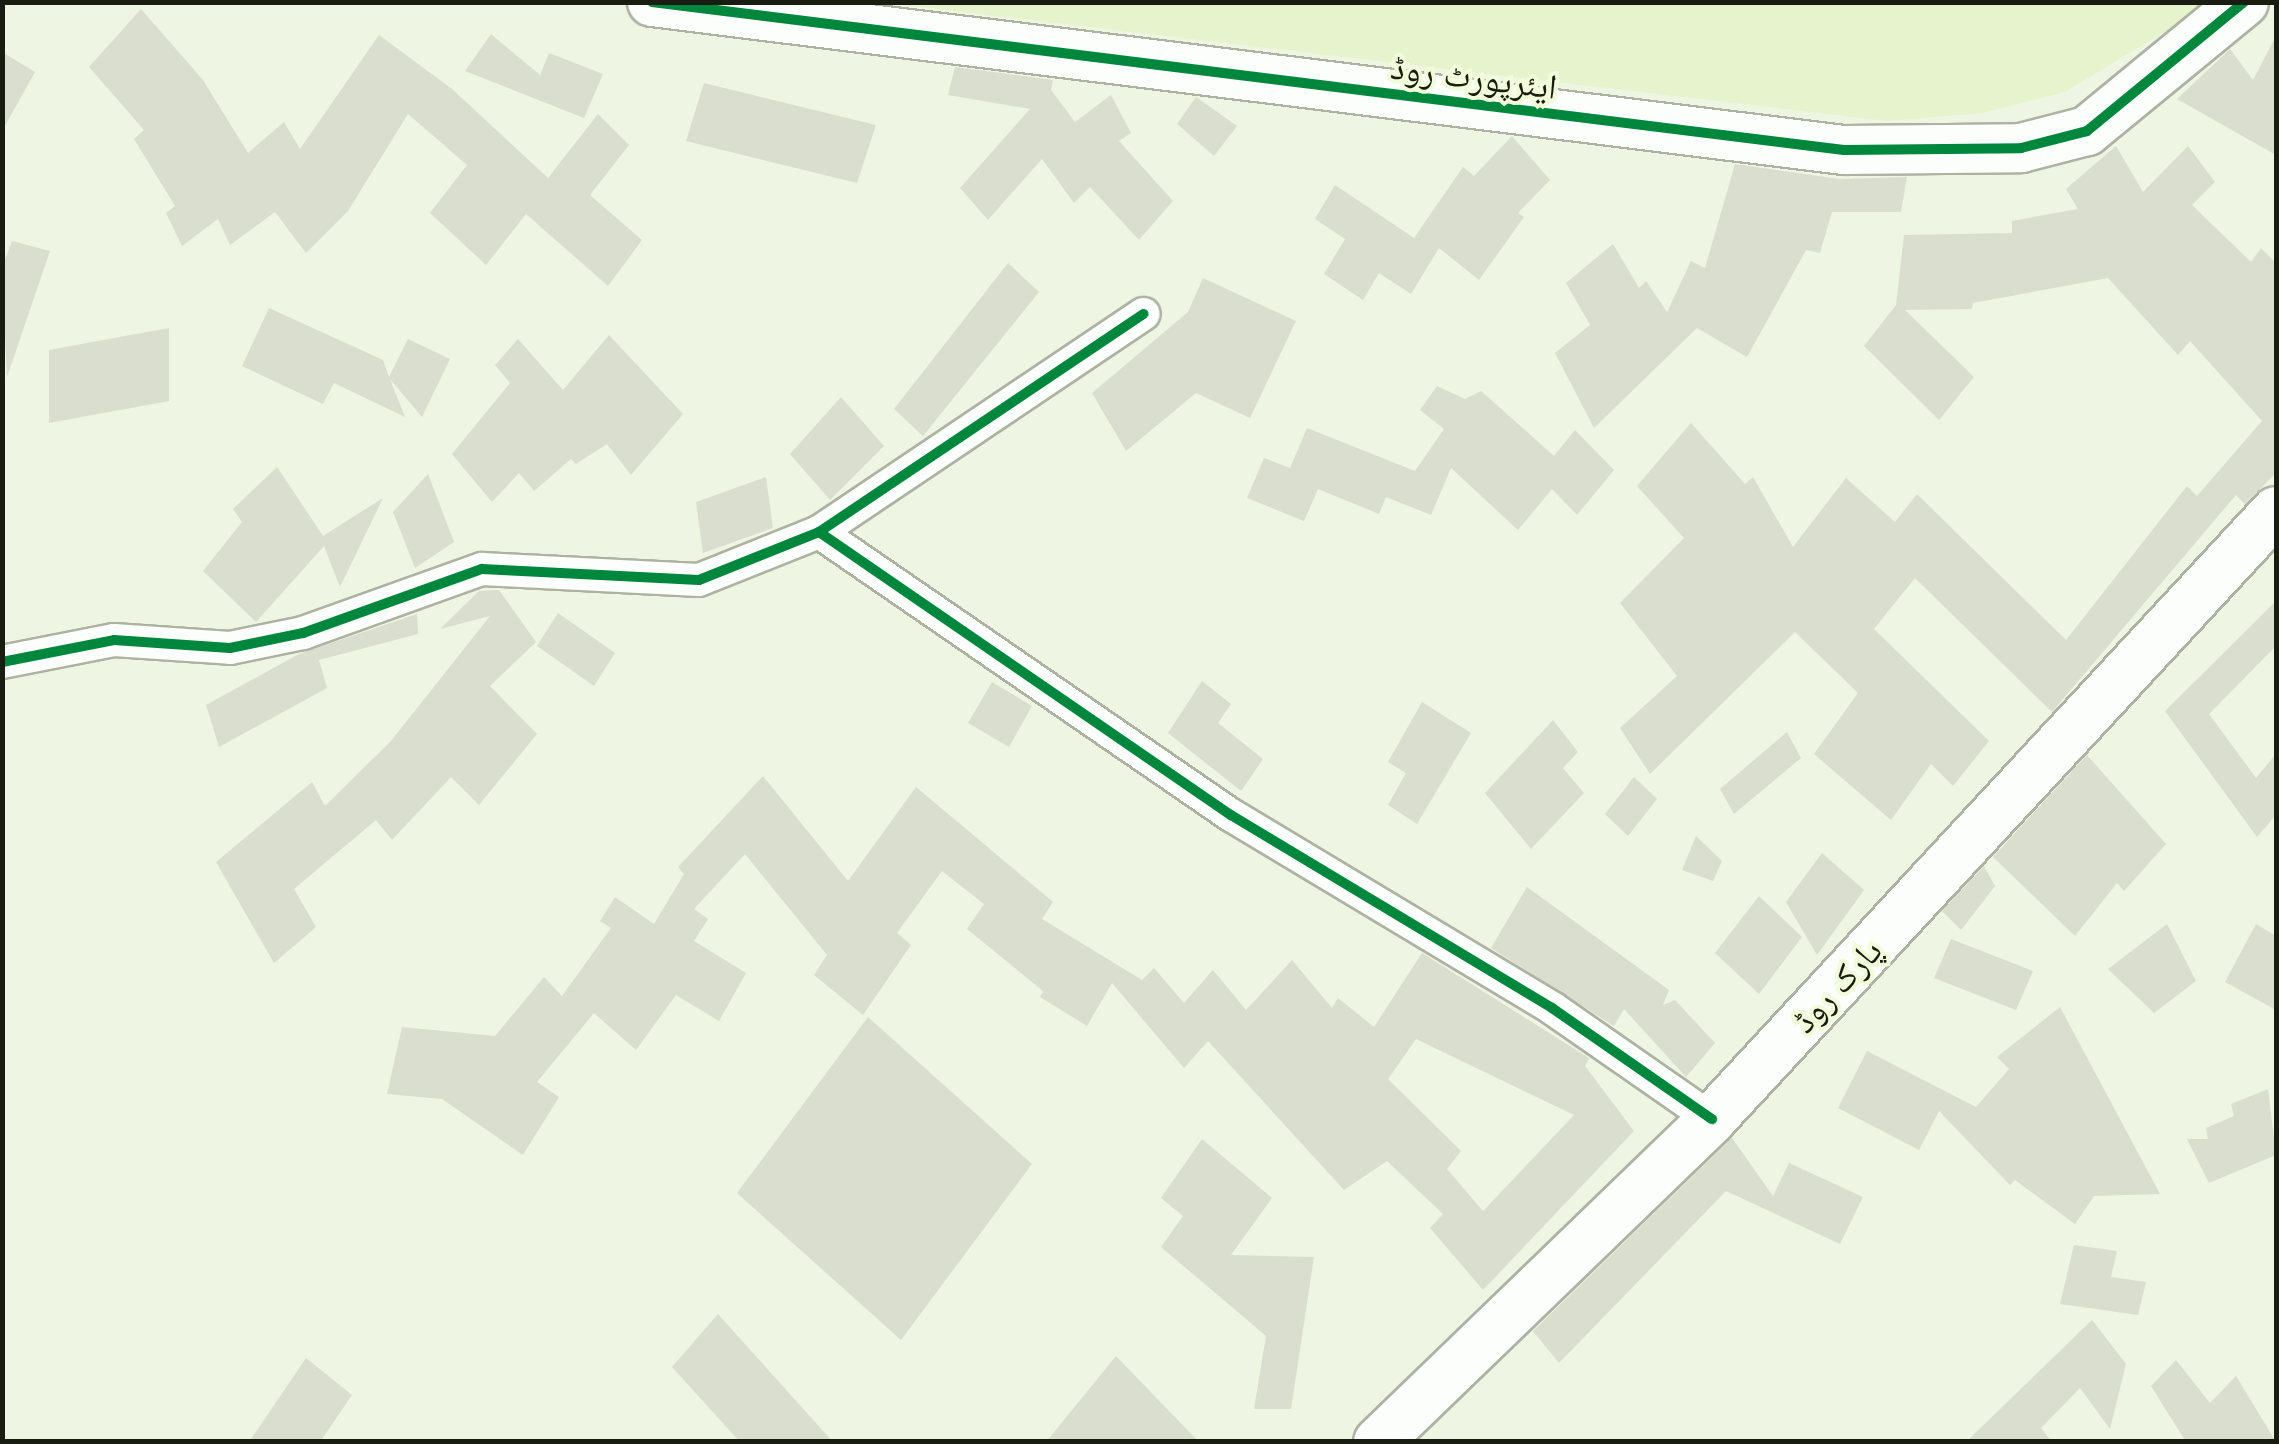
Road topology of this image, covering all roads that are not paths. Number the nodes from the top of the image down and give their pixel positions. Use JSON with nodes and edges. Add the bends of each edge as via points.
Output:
{"nodes":[{"id":1,"x":652,"y":2,"type":"edge"},
{"id":2,"x":2251,"y":12,"type":"edge"},
{"id":3,"x":1144,"y":314,"type":"dead end"},
{"id":4,"x":2276,"y":511,"type":"edge"},
{"id":5,"x":819,"y":532,"type":"junction"},
{"id":6,"x":2,"y":662,"type":"edge"},
{"id":7,"x":1712,"y":1119,"type":"junction"},
{"id":8,"x":1378,"y":1442,"type":"edge"}],
"edges":[{"from":1,"to":2,"type":"street","name":"ایئرپورٹ روڈ","via":[[1844,150],[2022,148],[2087,131]]},
{"from":3,"to":5,"type":"street"},
{"from":4,"to":7,"type":"street","name":"پارک روڈ"},
{"from":5,"to":6,"type":"street","via":[[698,580],[482,569],[302,632],[230,648],[114,640]]},
{"from":5,"to":7,"type":"street","via":[[1232,815],[1552,1008]]},
{"from":7,"to":8,"type":"street","name":"پارک روڈ"}]}
